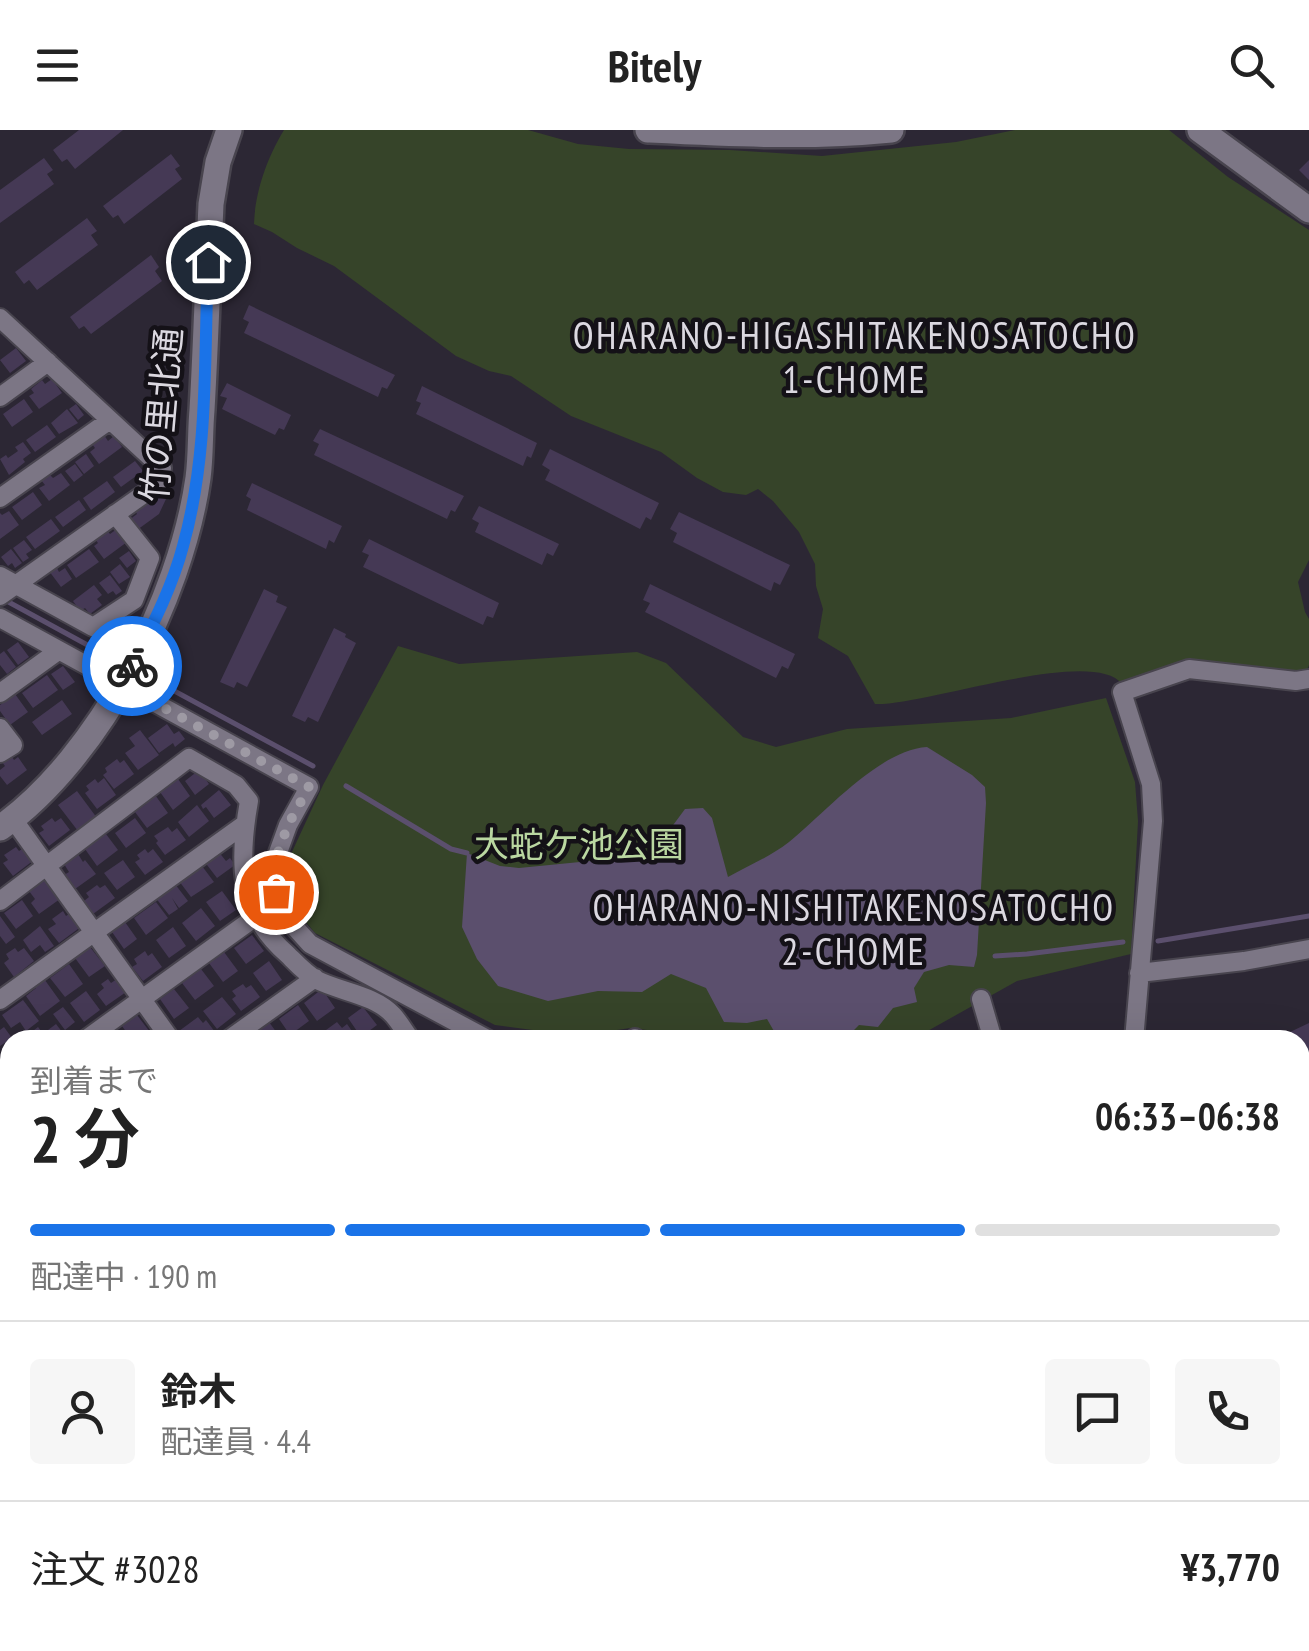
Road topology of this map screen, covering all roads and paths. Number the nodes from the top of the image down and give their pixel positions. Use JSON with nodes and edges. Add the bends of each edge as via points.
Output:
{"nodes":[{"id":1,"x":228,"y":130,"type":"edge"},
{"id":2,"x":648,"y":130,"type":"edge"},
{"id":3,"x":891,"y":130,"type":"edge"},
{"id":4,"x":1200,"y":130,"type":"edge"},
{"id":5,"x":1309,"y":210,"type":"edge"},
{"id":6,"x":0,"y":318,"type":"edge"},
{"id":7,"x":48,"y":362,"type":"junction"},
{"id":8,"x":0,"y":397,"type":"edge"},
{"id":9,"x":110,"y":420,"type":"junction"},
{"id":10,"x":0,"y":498,"type":"edge"},
{"id":11,"x":115,"y":514,"type":"junction"},
{"id":12,"x":5,"y":586,"type":"edge"},
{"id":13,"x":0,"y":618,"type":"edge"},
{"id":14,"x":58,"y":651,"type":"junction"},
{"id":15,"x":1309,"y":679,"type":"edge"},
{"id":16,"x":122,"y":685,"type":"junction"},
{"id":17,"x":0,"y":693,"type":"edge"},
{"id":18,"x":0,"y":728,"type":"edge"},
{"id":19,"x":0,"y":753,"type":"edge"},
{"id":20,"x":7,"y":823,"type":"edge"},
{"id":21,"x":245,"y":824,"type":"junction"},
{"id":22,"x":47,"y":866,"type":"junction"},
{"id":23,"x":0,"y":901,"type":"edge"},
{"id":24,"x":254,"y":918,"type":"junction"},
{"id":25,"x":94,"y":932,"type":"junction"},
{"id":26,"x":1309,"y":949,"type":"edge"},
{"id":27,"x":1140,"y":973,"type":"junction"},
{"id":28,"x":315,"y":978,"type":"junction"},
{"id":29,"x":142,"y":999,"type":"junction"},
{"id":30,"x":982,"y":999,"type":"dead end"},
{"id":31,"x":0,"y":1000,"type":"edge"},
{"id":32,"x":98,"y":1030,"type":"edge"},
{"id":33,"x":164,"y":1030,"type":"edge"},
{"id":34,"x":242,"y":1030,"type":"edge"},
{"id":35,"x":398,"y":1030,"type":"edge"},
{"id":36,"x":471,"y":1030,"type":"edge"},
{"id":37,"x":990,"y":1030,"type":"edge"},
{"id":38,"x":1135,"y":1030,"type":"edge"}],
"edges":[{"from":1,"to":16,"type":"street","name":"竹の里北通","via":[[211,204],[198,477],[183,547]]},
{"from":2,"to":3,"type":"street"},
{"from":4,"to":5,"type":"street"},
{"from":6,"to":7,"type":"street"},
{"from":7,"to":8,"type":"street"},
{"from":7,"to":9,"type":"street"},
{"from":9,"to":10,"type":"street"},
{"from":9,"to":11,"type":"street","via":[[162,468],[158,484]]},
{"from":11,"to":12,"type":"street"},
{"from":11,"to":12,"type":"street","via":[[150,558],[134,600],[94,627]]},
{"from":13,"to":14,"type":"street"},
{"from":14,"to":16,"type":"street"},
{"from":14,"to":17,"type":"street"},
{"from":15,"to":27,"type":"street","via":[[1189,669],[1122,692],[1151,784]]},
{"from":16,"to":20,"type":"street","name":"竹の里北通","via":[[76,754]]},
{"from":16,"to":36,"type":"street","via":[[309,787],[271,872],[281,912],[310,944]]},
{"from":18,"to":19,"type":"street","via":[[12,744]]},
{"from":20,"to":22,"type":"street"},
{"from":21,"to":22,"type":"street","via":[[250,801],[236,785],[189,758]]},
{"from":21,"to":24,"type":"street","via":[[242,858]]},
{"from":21,"to":25,"type":"street"},
{"from":22,"to":23,"type":"street"},
{"from":22,"to":25,"type":"street"},
{"from":24,"to":28,"type":"street"},
{"from":24,"to":29,"type":"street"},
{"from":25,"to":29,"type":"street"},
{"from":25,"to":31,"type":"street"},
{"from":26,"to":27,"type":"street"},
{"from":27,"to":38,"type":"street"},
{"from":28,"to":34,"type":"street"},
{"from":28,"to":35,"type":"street","via":[[374,1002],[391,1013]]},
{"from":29,"to":32,"type":"street"},
{"from":29,"to":33,"type":"street"},
{"from":30,"to":37,"type":"street"}]}
